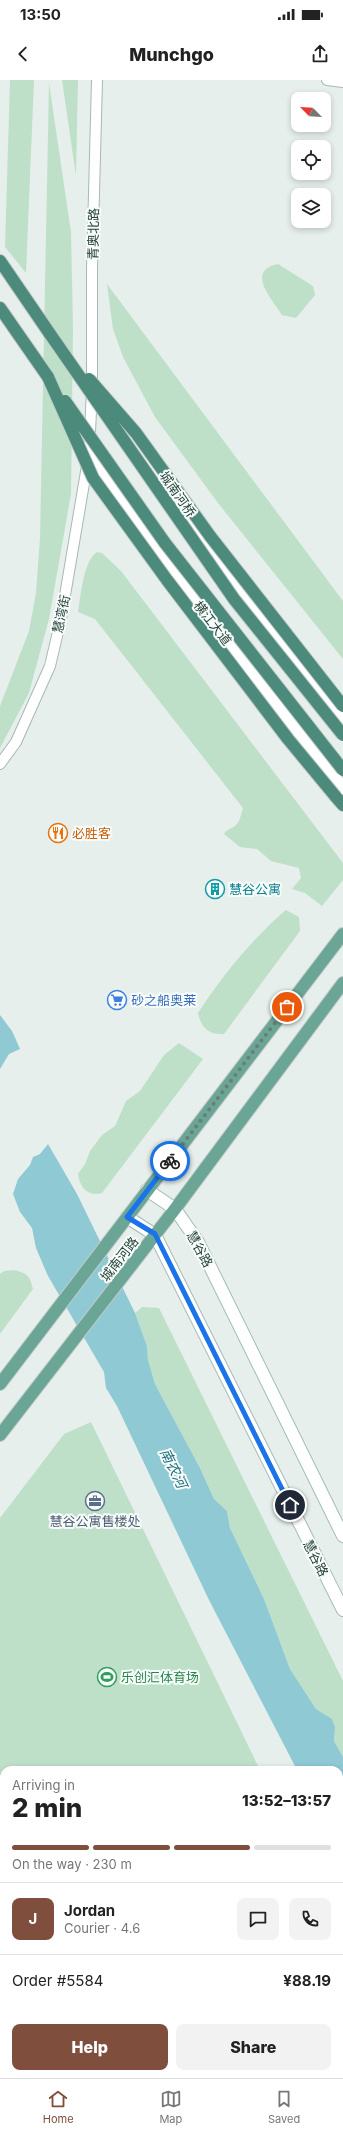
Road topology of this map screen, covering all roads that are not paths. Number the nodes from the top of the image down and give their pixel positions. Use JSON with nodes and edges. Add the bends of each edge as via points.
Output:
{"nodes":[{"id":1,"x":97,"y":80,"type":"edge"},
{"id":2,"x":327,"y":80,"type":"edge"},
{"id":3,"x":343,"y":82,"type":"edge"},
{"id":4,"x":0,"y":261,"type":"edge"},
{"id":5,"x":0,"y":308,"type":"edge"},
{"id":6,"x":50,"y":334,"type":"junction"},
{"id":7,"x":48,"y":377,"type":"junction"},
{"id":8,"x":92,"y":389,"type":"junction"},
{"id":9,"x":89,"y":454,"type":"junction"},
{"id":10,"x":343,"y":706,"type":"edge"},
{"id":11,"x":343,"y":720,"type":"edge"},
{"id":12,"x":343,"y":735,"type":"edge"},
{"id":13,"x":0,"y":764,"type":"edge"},
{"id":14,"x":343,"y":770,"type":"edge"},
{"id":15,"x":341,"y":797,"type":"edge"},
{"id":16,"x":343,"y":934,"type":"edge"},
{"id":17,"x":343,"y":983,"type":"edge"},
{"id":18,"x":148,"y":1190,"type":"junction"},
{"id":19,"x":175,"y":1209,"type":"junction"},
{"id":20,"x":127,"y":1217,"type":"junction"},
{"id":21,"x":155,"y":1234,"type":"junction"},
{"id":22,"x":0,"y":1384,"type":"edge"},
{"id":23,"x":0,"y":1435,"type":"edge"},
{"id":24,"x":343,"y":1536,"type":"edge"},
{"id":25,"x":343,"y":1610,"type":"edge"}],
"edges":[{"from":1,"to":8,"type":"street","name":"青奥北路"},
{"from":2,"to":3,"type":"street"},
{"from":4,"to":6,"type":"highway","name":"城南河桥"},
{"from":5,"to":7,"type":"highway"},
{"from":6,"to":10,"type":"highway","bridge":true,"via":[[136,433],[210,536]]},
{"from":6,"to":12,"type":"highway","name":"城南河桥","bridge":true,"via":[[234,599]]},
{"from":7,"to":14,"type":"highway","bridge":true,"via":[[165,543]]},
{"from":7,"to":15,"type":"highway","bridge":true,"via":[[93,478],[288,739]]},
{"from":8,"to":9,"type":"street","name":"青奥北路"},
{"from":8,"to":11,"type":"main road","via":[[165,485],[213,555]]},
{"from":9,"to":13,"type":"street","name":"慧湾街","via":[[61,619],[50,666],[16,742]]},
{"from":9,"to":15,"type":"main road","name":"横江大道"},
{"from":16,"to":18,"type":"main road","name":"城南河路"},
{"from":17,"to":19,"type":"main road","name":"城南河路"},
{"from":18,"to":19,"type":"main road","name":"慧谷路"},
{"from":18,"to":20,"type":"main road","name":"城南河路"},
{"from":19,"to":21,"type":"main road","name":"城南河路"},
{"from":19,"to":24,"type":"main road","name":"慧谷路","via":[[198,1242]]},
{"from":20,"to":21,"type":"main road"},
{"from":20,"to":22,"type":"main road","name":"城南河路"},
{"from":21,"to":23,"type":"main road","name":"城南河路"},
{"from":21,"to":25,"type":"main road","name":"慧谷路"}]}
